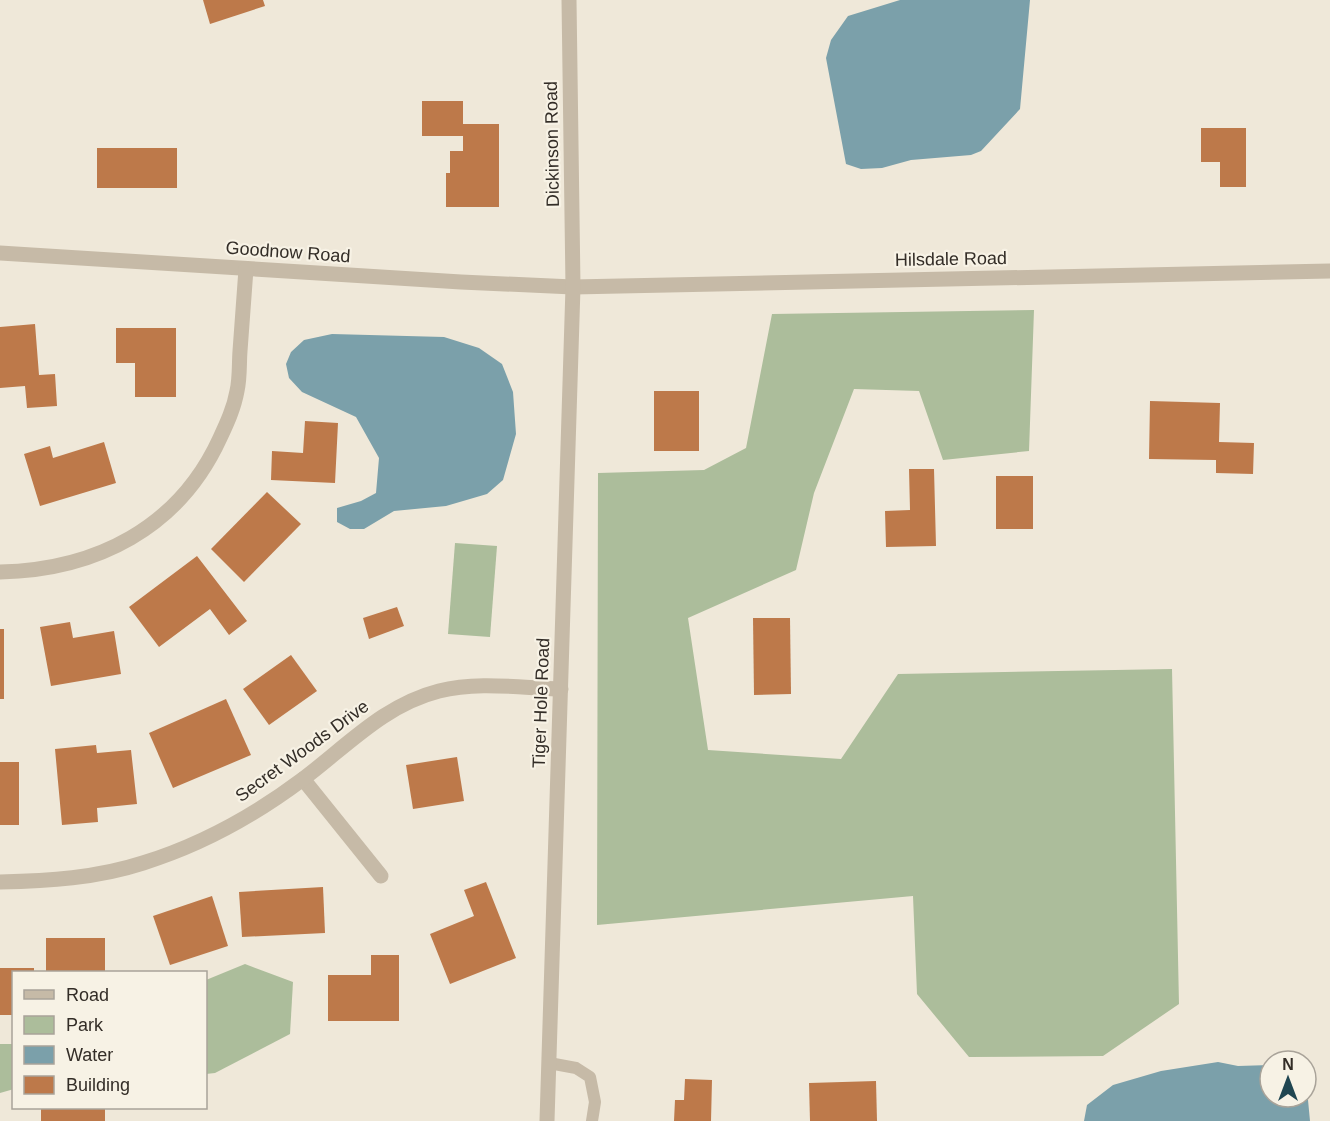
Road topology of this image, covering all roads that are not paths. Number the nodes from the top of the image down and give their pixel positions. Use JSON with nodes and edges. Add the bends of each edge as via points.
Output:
{"nodes":[{"id":1,"x":569,"y":0,"type":"edge"},
{"id":2,"x":0,"y":253,"type":"edge"},
{"id":3,"x":246,"y":269,"type":"junction"},
{"id":4,"x":1330,"y":271,"type":"edge"},
{"id":5,"x":573,"y":287,"type":"junction"},
{"id":6,"x":0,"y":572,"type":"edge"},
{"id":7,"x":561,"y":689,"type":"junction"},
{"id":8,"x":303,"y":779,"type":"junction"},
{"id":9,"x":381,"y":876,"type":"dead end"},
{"id":10,"x":0,"y":882,"type":"edge"},
{"id":11,"x":549,"y":1063,"type":"junction"},
{"id":12,"x":548,"y":1121,"type":"edge"},
{"id":13,"x":592,"y":1121,"type":"edge"}],
"edges":[{"from":1,"to":5,"type":"street","name":"Dickinson Road"},
{"from":2,"to":3,"type":"street","name":"Goodnow Road"},
{"from":3,"to":5,"type":"street","name":"Goodnow Road"},
{"from":3,"to":6,"type":"street","via":[[238,391],[212,454],[193,483],[166,513],[136,536],[102,553],[68,564]]},
{"from":4,"to":5,"type":"street","name":"Hilsdale Road"},
{"from":5,"to":7,"type":"street","name":"Tiger Hole Road"},
{"from":7,"to":8,"type":"street","name":"Secret Woods Drive","via":[[469,686],[439,691],[378,718]]},
{"from":7,"to":11,"type":"street","name":"Tiger Hole Road"},
{"from":8,"to":9,"type":"street"},
{"from":8,"to":10,"type":"street","name":"Secret Woods Drive","via":[[241,820],[143,864],[82,877]]},
{"from":11,"to":12,"type":"street","name":"Tiger Hole Road"},
{"from":11,"to":13,"type":"lane","via":[[576,1068],[590,1077],[595,1102]]}]}
